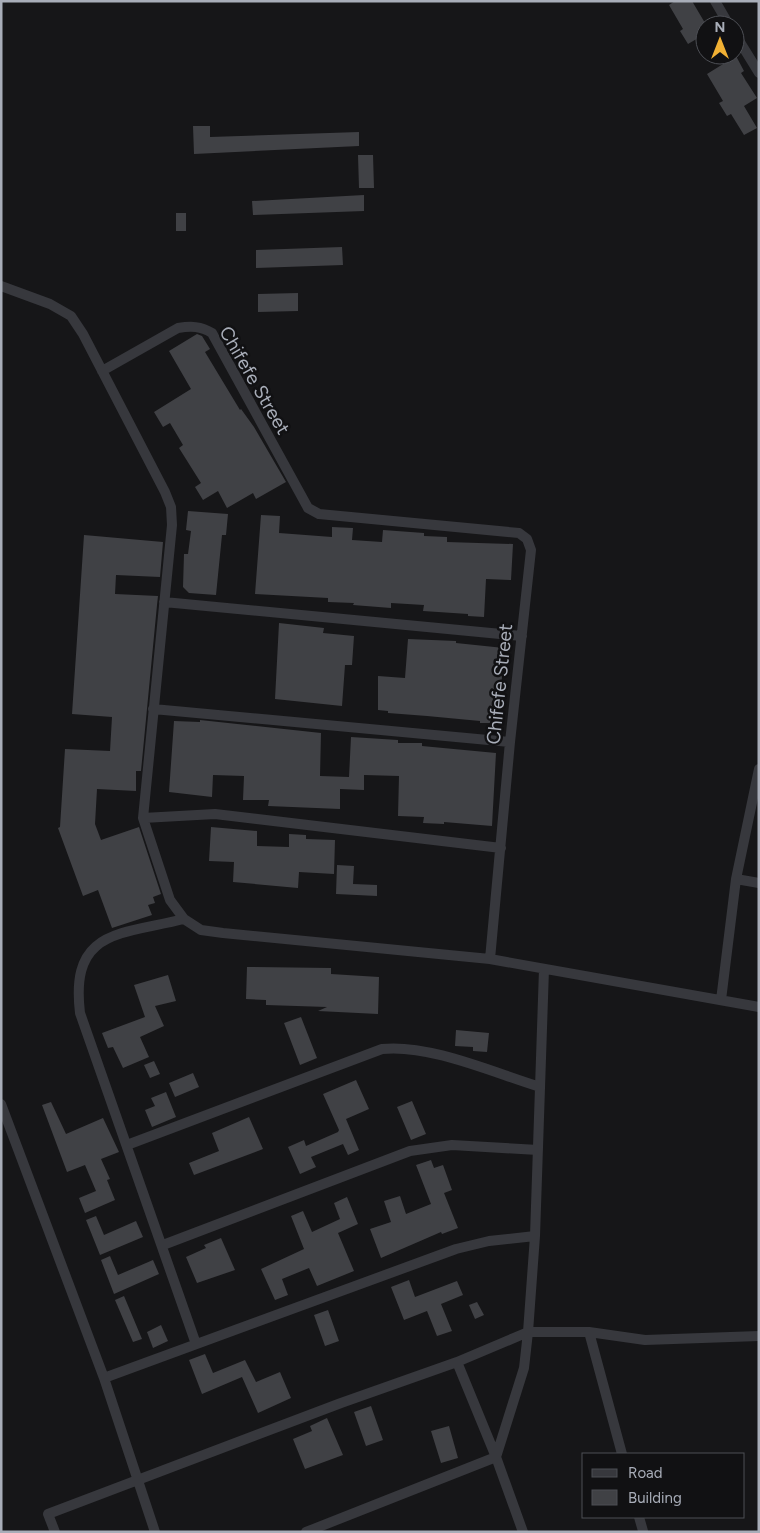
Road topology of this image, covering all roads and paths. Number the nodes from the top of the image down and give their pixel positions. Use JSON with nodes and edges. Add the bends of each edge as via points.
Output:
{"nodes":[{"id":1,"x":714,"y":1,"type":"edge"},
{"id":2,"x":723,"y":15,"type":"edge"},
{"id":3,"x":745,"y":50,"type":"edge"},
{"id":4,"x":759,"y":73,"type":"edge"},
{"id":5,"x":1,"y":286,"type":"edge"},
{"id":6,"x":102,"y":371,"type":"junction"},
{"id":7,"x":164,"y":602,"type":"junction"},
{"id":8,"x":522,"y":636,"type":"junction"},
{"id":9,"x":153,"y":709,"type":"junction"},
{"id":10,"x":510,"y":742,"type":"junction"},
{"id":11,"x":759,"y":769,"type":"edge"},
{"id":12,"x":143,"y":818,"type":"junction"},
{"id":13,"x":501,"y":848,"type":"junction"},
{"id":14,"x":736,"y":879,"type":"junction"},
{"id":15,"x":759,"y":883,"type":"edge"},
{"id":16,"x":184,"y":919,"type":"junction"},
{"id":17,"x":490,"y":960,"type":"junction"},
{"id":18,"x":544,"y":969,"type":"junction"},
{"id":19,"x":721,"y":1000,"type":"junction"},
{"id":20,"x":759,"y":1007,"type":"edge"},
{"id":21,"x":540,"y":1087,"type":"junction"},
{"id":22,"x":1,"y":1104,"type":"edge"},
{"id":23,"x":127,"y":1145,"type":"junction"},
{"id":24,"x":538,"y":1150,"type":"junction"},
{"id":25,"x":535,"y":1236,"type":"junction"},
{"id":26,"x":163,"y":1245,"type":"junction"},
{"id":27,"x":528,"y":1332,"type":"junction"},
{"id":28,"x":589,"y":1332,"type":"junction"},
{"id":29,"x":759,"y":1336,"type":"edge"},
{"id":30,"x":196,"y":1344,"type":"junction"},
{"id":31,"x":457,"y":1362,"type":"junction"},
{"id":32,"x":104,"y":1378,"type":"junction"},
{"id":33,"x":622,"y":1453,"type":"edge"},
{"id":34,"x":496,"y":1457,"type":"junction"},
{"id":35,"x":136,"y":1482,"type":"junction"},
{"id":36,"x":639,"y":1518,"type":"edge"},
{"id":37,"x":643,"y":1531,"type":"edge"},
{"id":38,"x":55,"y":1532,"type":"edge"},
{"id":39,"x":155,"y":1532,"type":"edge"},
{"id":40,"x":306,"y":1532,"type":"edge"},
{"id":41,"x":523,"y":1532,"type":"edge"}],
"edges":[{"from":1,"to":2,"type":"street"},
{"from":3,"to":4,"type":"street"},
{"from":5,"to":6,"type":"street","via":[[50,304],[71,316]]},
{"from":6,"to":7,"type":"street","via":[[171,507]]},
{"from":6,"to":8,"type":"street","name":"Chifefe Street","via":[[178,328],[205,328],[212,333],[308,508],[319,514],[518,533],[527,539],[531,550]]},
{"from":7,"to":8,"type":"street"},
{"from":7,"to":9,"type":"street"},
{"from":8,"to":10,"type":"street","name":"Chifefe Street"},
{"from":9,"to":10,"type":"street"},
{"from":9,"to":12,"type":"street"},
{"from":10,"to":13,"type":"street","name":"Chifefe Street"},
{"from":11,"to":14,"type":"street"},
{"from":12,"to":13,"type":"street","via":[[215,814]]},
{"from":12,"to":16,"type":"street","via":[[170,900]]},
{"from":13,"to":17,"type":"street","name":"Chifefe Street"},
{"from":14,"to":15,"type":"street"},
{"from":14,"to":19,"type":"street"},
{"from":16,"to":17,"type":"street","via":[[201,930],[223,933]]},
{"from":16,"to":23,"type":"street","via":[[106,938],[88,952],[81,969],[78,990],[80,1012]]},
{"from":17,"to":18,"type":"street"},
{"from":18,"to":19,"type":"street"},
{"from":18,"to":21,"type":"street"},
{"from":19,"to":20,"type":"street"},
{"from":21,"to":23,"type":"street","via":[[424,1051],[382,1050]]},
{"from":21,"to":24,"type":"street"},
{"from":22,"to":32,"type":"street"},
{"from":23,"to":26,"type":"street"},
{"from":24,"to":25,"type":"street"},
{"from":24,"to":26,"type":"street","via":[[452,1145],[410,1151]]},
{"from":25,"to":27,"type":"street"},
{"from":25,"to":30,"type":"street","via":[[489,1241],[456,1249]]},
{"from":26,"to":30,"type":"street"},
{"from":27,"to":28,"type":"street"},
{"from":27,"to":31,"type":"street"},
{"from":27,"to":34,"type":"street","via":[[524,1368]]},
{"from":28,"to":29,"type":"street","via":[[645,1340]]},
{"from":28,"to":33,"type":"street"},
{"from":30,"to":32,"type":"street"},
{"from":31,"to":34,"type":"street"},
{"from":31,"to":35,"type":"street"},
{"from":32,"to":35,"type":"street"},
{"from":34,"to":40,"type":"street"},
{"from":34,"to":41,"type":"street"},
{"from":35,"to":38,"type":"street","via":[[48,1514]]},
{"from":35,"to":39,"type":"street"},
{"from":36,"to":37,"type":"street"}]}
